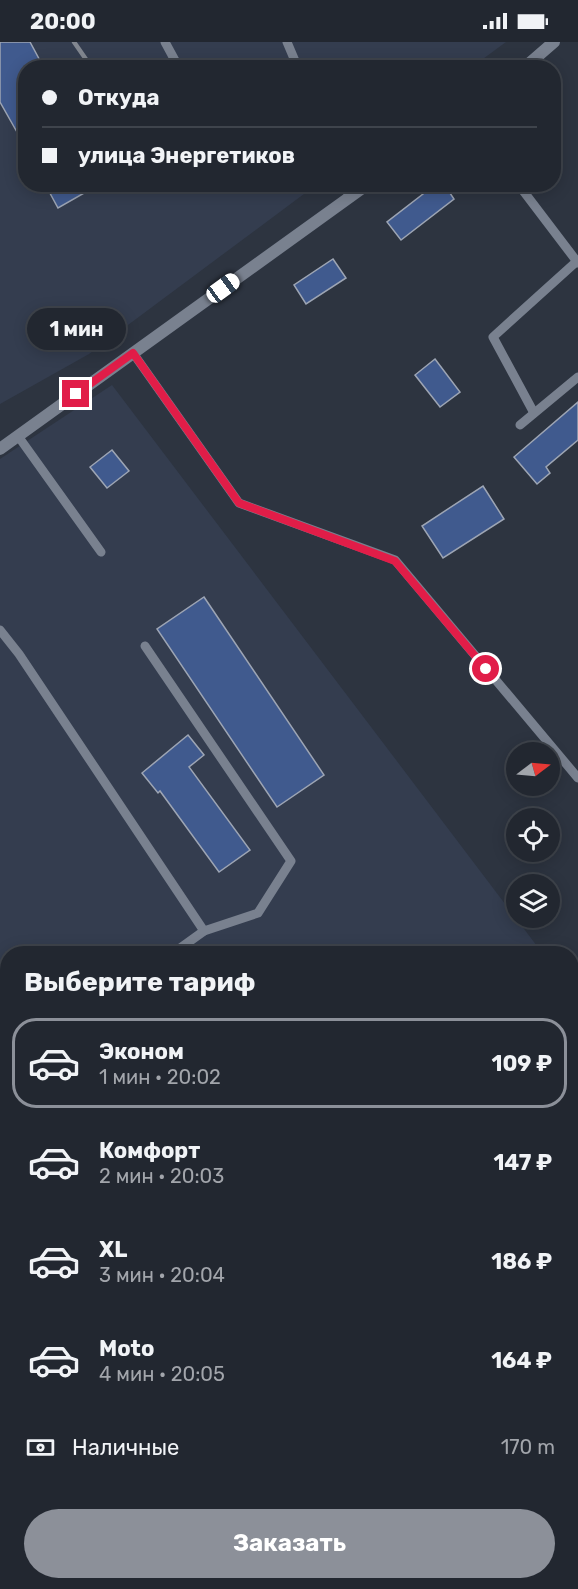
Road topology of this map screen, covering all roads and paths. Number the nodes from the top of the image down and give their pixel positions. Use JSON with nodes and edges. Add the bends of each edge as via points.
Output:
{"nodes":[{"id":1,"x":165,"y":42,"type":"edge"},
{"id":2,"x":287,"y":42,"type":"edge"},
{"id":3,"x":554,"y":42,"type":"edge"},
{"id":4,"x":175,"y":60,"type":"edge"},
{"id":5,"x":295,"y":60,"type":"edge"},
{"id":6,"x":533,"y":60,"type":"edge"},
{"id":7,"x":348,"y":192,"type":"edge"},
{"id":8,"x":358,"y":192,"type":"edge"},
{"id":9,"x":524,"y":192,"type":"edge"},
{"id":10,"x":350,"y":198,"type":"junction"},
{"id":11,"x":577,"y":262,"type":"edge"},
{"id":12,"x":133,"y":353,"type":"junction"},
{"id":13,"x":578,"y":377,"type":"edge"},
{"id":14,"x":534,"y":413,"type":"junction"},
{"id":15,"x":520,"y":425,"type":"dead end"},
{"id":16,"x":18,"y":436,"type":"junction"},
{"id":17,"x":0,"y":449,"type":"edge"},
{"id":18,"x":101,"y":552,"type":"dead end"},
{"id":19,"x":0,"y":630,"type":"edge"},
{"id":20,"x":145,"y":646,"type":"dead end"},
{"id":21,"x":578,"y":778,"type":"edge"},
{"id":22,"x":204,"y":931,"type":"junction"},
{"id":23,"x":183,"y":946,"type":"edge"}],
"edges":[{"from":1,"to":4,"type":"lane"},
{"from":2,"to":5,"type":"lane"},
{"from":3,"to":6,"type":"street"},
{"from":7,"to":10,"type":"lane"},
{"from":8,"to":10,"type":"street"},
{"from":9,"to":11,"type":"lane"},
{"from":10,"to":12,"type":"street"},
{"from":11,"to":14,"type":"lane","via":[[493,337]]},
{"from":12,"to":16,"type":"street"},
{"from":12,"to":21,"type":"lane","via":[[239,503],[395,561]]},
{"from":13,"to":14,"type":"lane"},
{"from":14,"to":15,"type":"lane"},
{"from":16,"to":17,"type":"street"},
{"from":16,"to":18,"type":"lane"},
{"from":19,"to":22,"type":"lane"},
{"from":20,"to":22,"type":"lane","via":[[291,861],[258,913]]},
{"from":22,"to":23,"type":"lane"}]}
